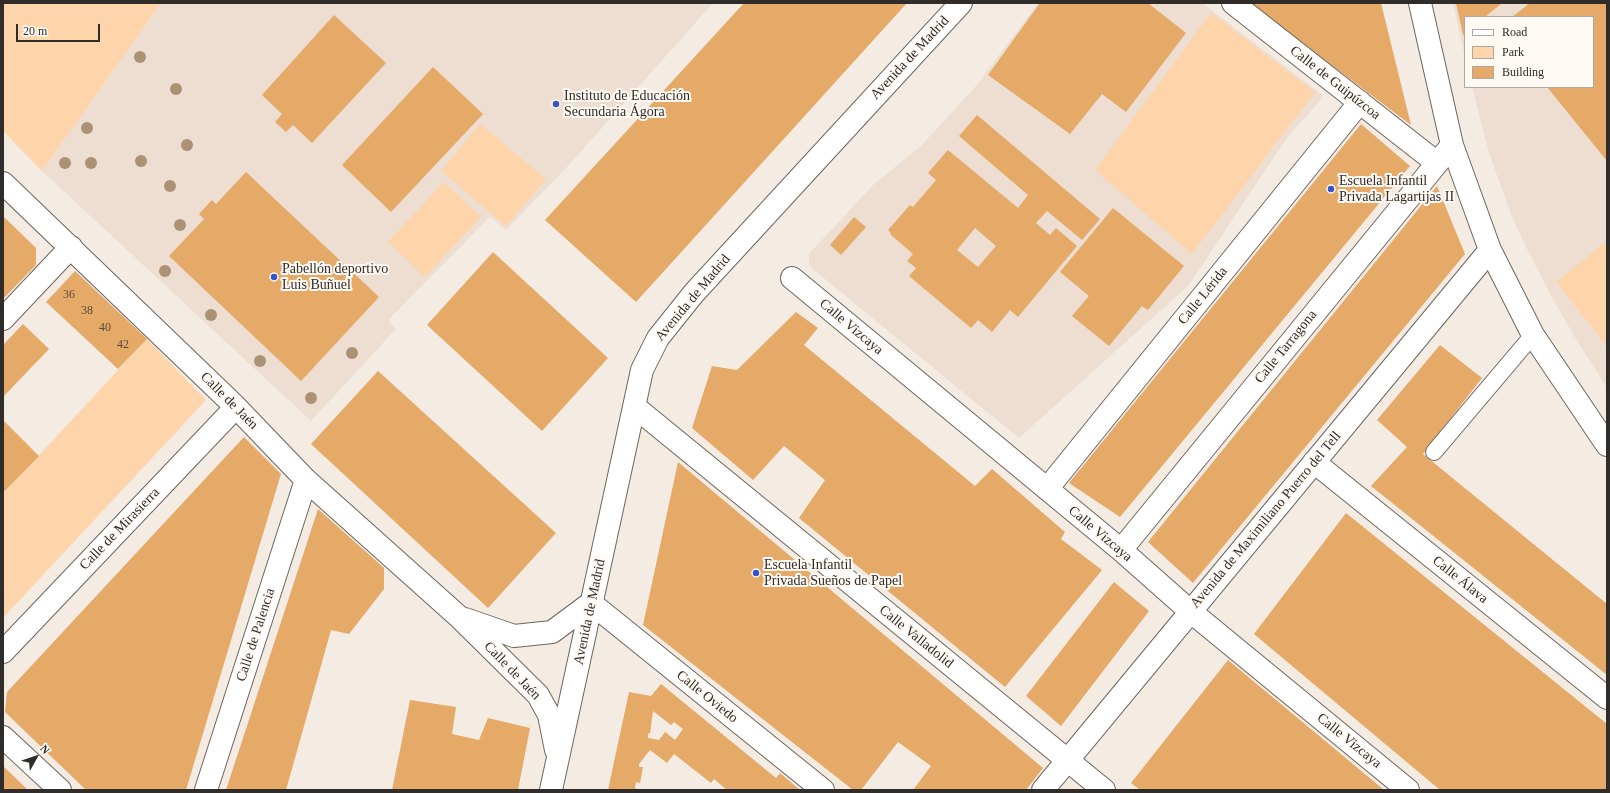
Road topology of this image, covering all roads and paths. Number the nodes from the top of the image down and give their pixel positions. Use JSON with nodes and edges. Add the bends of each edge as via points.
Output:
{"nodes":[{"id":1,"x":961,"y":3,"type":"edge"},
{"id":2,"x":1233,"y":3,"type":"edge"},
{"id":3,"x":1420,"y":3,"type":"edge"},
{"id":4,"x":1360,"y":102,"type":"junction"},
{"id":5,"x":1452,"y":145,"type":"junction"},
{"id":6,"x":1437,"y":163,"type":"junction"},
{"id":7,"x":3,"y":183,"type":"edge"},
{"id":8,"x":71,"y":247,"type":"junction"},
{"id":9,"x":1490,"y":250,"type":"junction"},
{"id":10,"x":792,"y":278,"type":"dead end"},
{"id":11,"x":3,"y":319,"type":"edge"},
{"id":12,"x":1533,"y":335,"type":"junction"},
{"id":13,"x":236,"y":407,"type":"junction"},
{"id":14,"x":635,"y":407,"type":"junction"},
{"id":15,"x":1607,"y":445,"type":"edge"},
{"id":16,"x":1434,"y":452,"type":"dead end"},
{"id":17,"x":1314,"y":462,"type":"junction"},
{"id":18,"x":306,"y":480,"type":"junction"},
{"id":19,"x":1046,"y":489,"type":"junction"},
{"id":20,"x":1121,"y":550,"type":"junction"},
{"id":21,"x":591,"y":603,"type":"junction"},
{"id":22,"x":1190,"y":611,"type":"junction"},
{"id":23,"x":458,"y":616,"type":"junction"},
{"id":24,"x":3,"y":652,"type":"edge"},
{"id":25,"x":1607,"y":698,"type":"edge"},
{"id":26,"x":3,"y":737,"type":"edge"},
{"id":27,"x":558,"y":758,"type":"junction"},
{"id":28,"x":1067,"y":761,"type":"junction"},
{"id":29,"x":60,"y":790,"type":"edge"},
{"id":30,"x":206,"y":790,"type":"edge"},
{"id":31,"x":551,"y":790,"type":"edge"},
{"id":32,"x":823,"y":790,"type":"edge"},
{"id":33,"x":1043,"y":790,"type":"edge"},
{"id":34,"x":1104,"y":790,"type":"edge"},
{"id":35,"x":1408,"y":790,"type":"edge"}],
"edges":[{"from":1,"to":14,"type":"street","name":"Avenida de Madrid","via":[[694,293],[658,338],[642,370]]},
{"from":2,"to":4,"type":"street","name":"Calle de Guipúzcoa"},
{"from":3,"to":5,"type":"street"},
{"from":4,"to":6,"type":"street","name":"Calle de Guipúzcoa"},
{"from":4,"to":19,"type":"street","name":"Calle Lérida"},
{"from":5,"to":6,"type":"street","name":"Calle Tarragona"},
{"from":5,"to":9,"type":"street"},
{"from":6,"to":20,"type":"street","name":"Calle Tarragona"},
{"from":7,"to":8,"type":"street","name":"Calle de Jaén"},
{"from":8,"to":11,"type":"street"},
{"from":8,"to":13,"type":"street","name":"Calle de Jaén"},
{"from":9,"to":12,"type":"street"},
{"from":9,"to":17,"type":"street","name":"Avenida de Maximiliano Puerro del Tell"},
{"from":10,"to":19,"type":"street","name":"Calle Vizcaya"},
{"from":12,"to":15,"type":"street"},
{"from":12,"to":16,"type":"lane"},
{"from":13,"to":18,"type":"street","name":"Calle de Jaén"},
{"from":13,"to":24,"type":"street","name":"Calle de Mirasierra"},
{"from":14,"to":21,"type":"street","name":"Avenida de Madrid"},
{"from":14,"to":28,"type":"street","name":"Calle Valladolid"},
{"from":17,"to":22,"type":"street","name":"Avenida de Maximiliano Puerro del Tell"},
{"from":17,"to":25,"type":"street","name":"Calle Álava"},
{"from":18,"to":23,"type":"street","name":"Calle de Jaén"},
{"from":18,"to":30,"type":"street","name":"Calle de Palencia"},
{"from":19,"to":20,"type":"street","name":"Calle Vizcaya"},
{"from":20,"to":22,"type":"street","name":"Calle Vizcaya"},
{"from":21,"to":23,"type":"street","name":"Calle de Jaén","via":[[552,632],[514,636]]},
{"from":21,"to":27,"type":"street","name":"Avenida de Madrid"},
{"from":21,"to":32,"type":"street","name":"Calle Oviedo"},
{"from":22,"to":28,"type":"street","name":"Avenida de Maximiliano Puerro del Tell"},
{"from":22,"to":35,"type":"street","name":"Calle Vizcaya"},
{"from":23,"to":27,"type":"street","name":"Calle de Jaén","via":[[538,695],[549,714]]},
{"from":26,"to":29,"type":"street"},
{"from":27,"to":31,"type":"street","name":"Avenida de Madrid"},
{"from":28,"to":33,"type":"street","name":"Avenida de Maximiliano Puerro del Tell"},
{"from":28,"to":34,"type":"street","name":"Calle Valladolid"}]}
